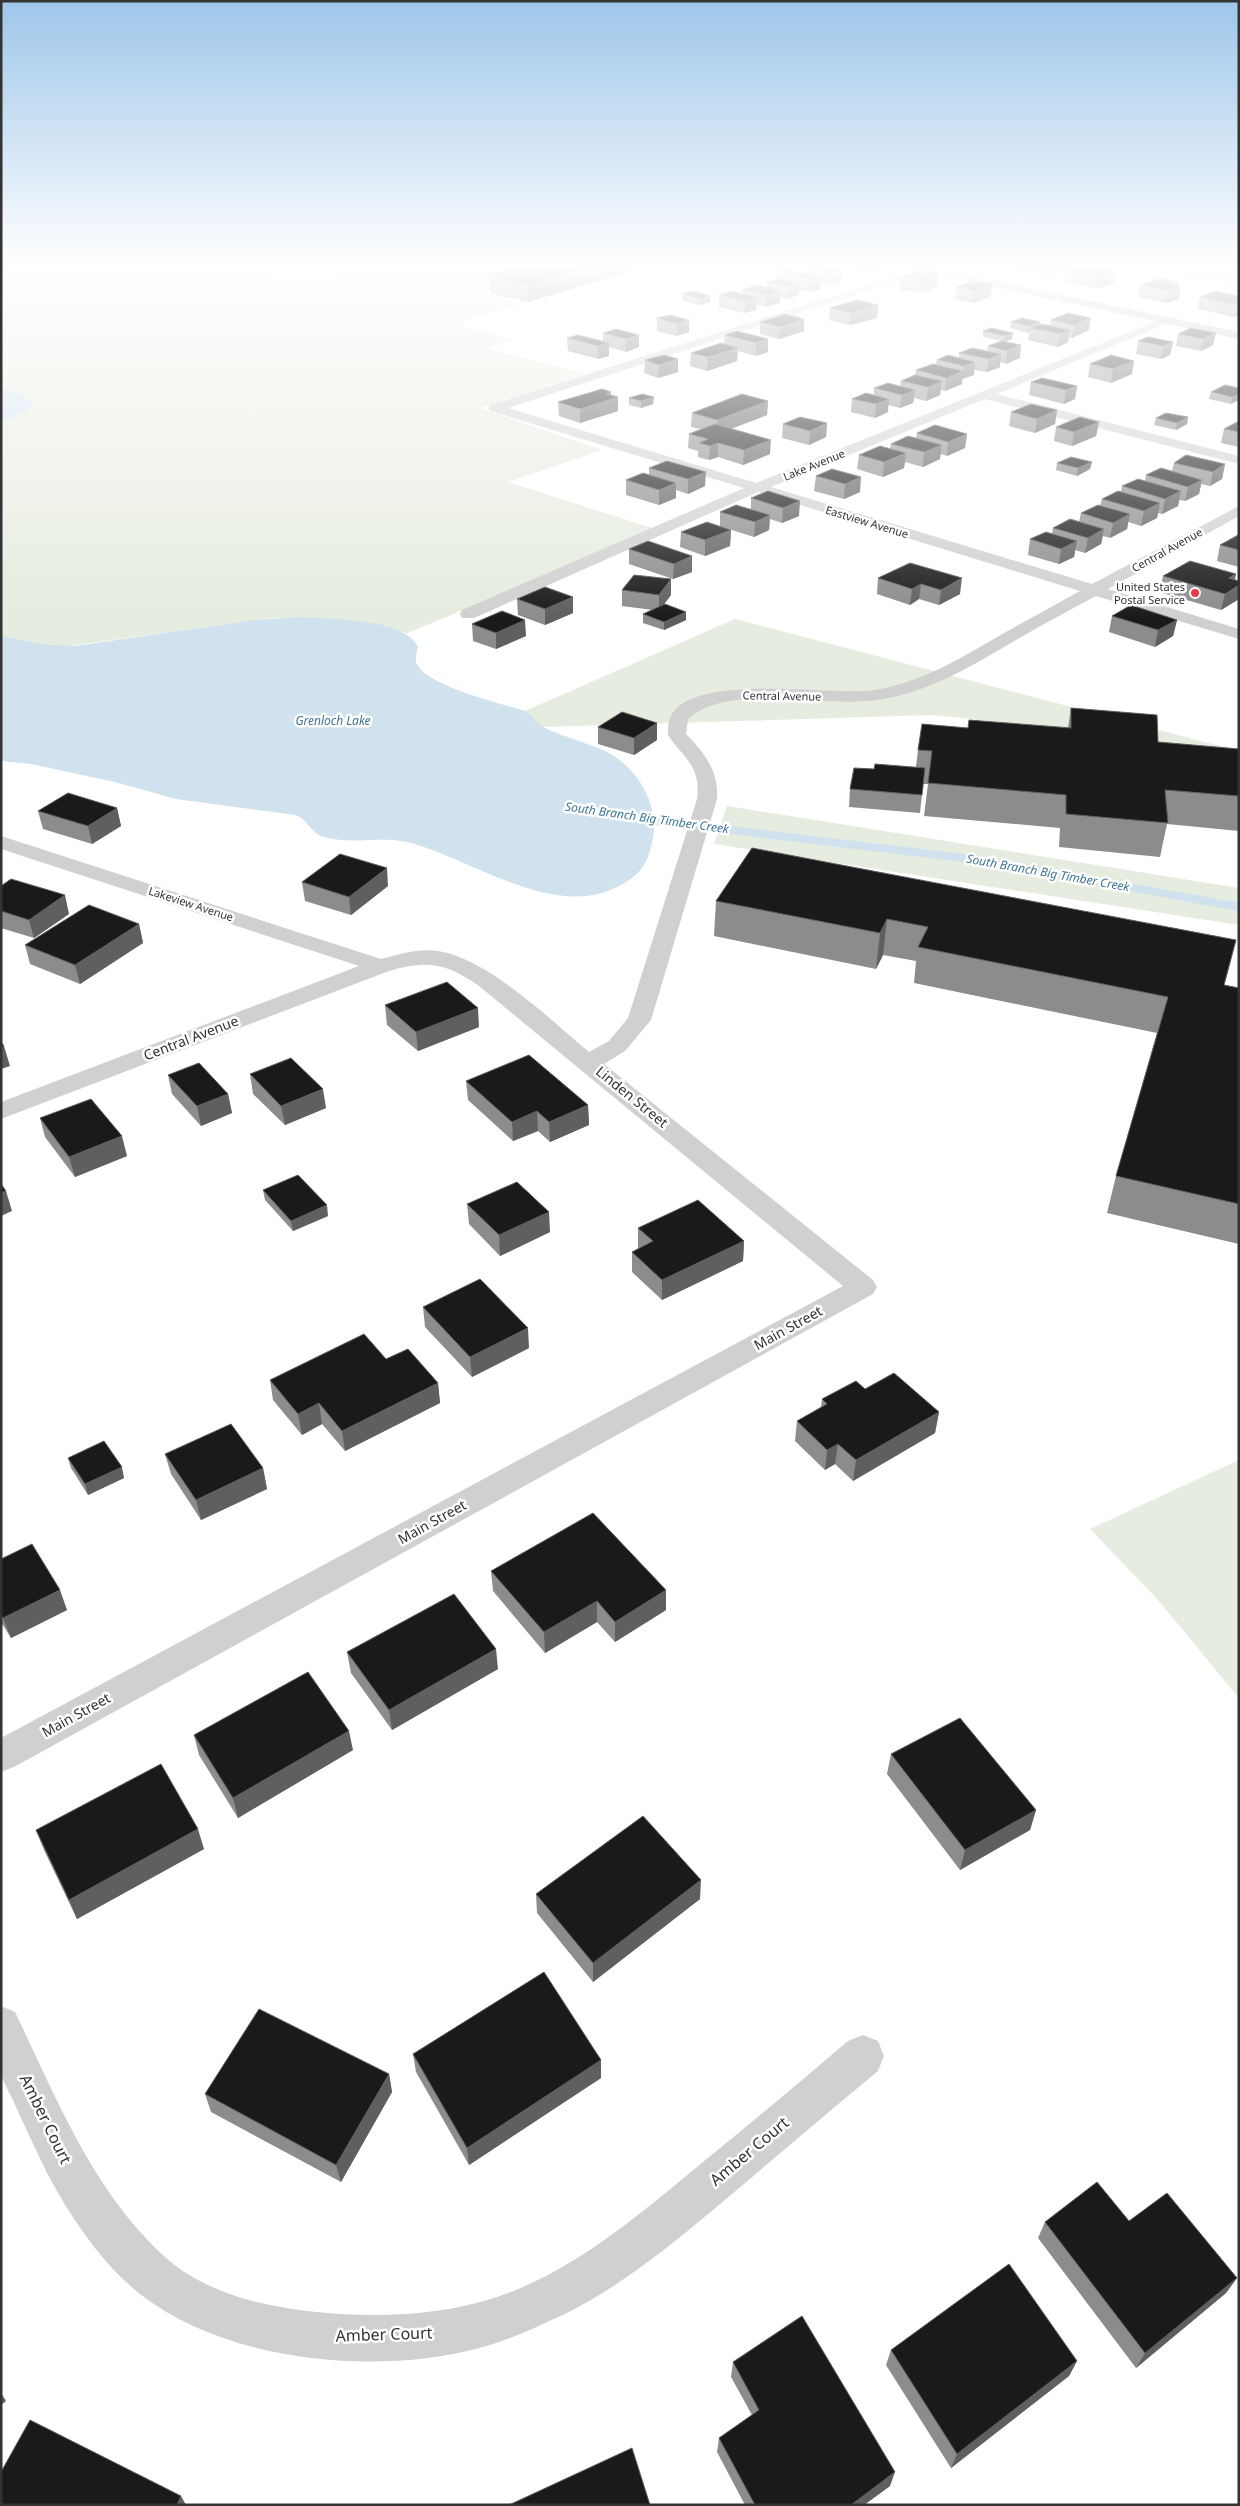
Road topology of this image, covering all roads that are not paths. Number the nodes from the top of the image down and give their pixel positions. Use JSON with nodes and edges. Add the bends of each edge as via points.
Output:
{"nodes":[{"id":1,"x":566,"y":385,"type":"edge"},
{"id":2,"x":1009,"y":385,"type":"edge"},
{"id":3,"x":985,"y":395,"type":"junction"},
{"id":4,"x":1239,"y":460,"type":"edge"},
{"id":5,"x":756,"y":488,"type":"junction"},
{"id":6,"x":1239,"y":510,"type":"edge"},
{"id":7,"x":1092,"y":590,"type":"junction"},
{"id":8,"x":468,"y":614,"type":"dead end"},
{"id":9,"x":1239,"y":634,"type":"edge"},
{"id":10,"x":1,"y":842,"type":"edge"},
{"id":11,"x":381,"y":966,"type":"junction"},
{"id":12,"x":589,"y":1062,"type":"junction"},
{"id":13,"x":1,"y":1110,"type":"edge"},
{"id":14,"x":863,"y":1287,"type":"joint"},
{"id":15,"x":1,"y":1756,"type":"edge"},
{"id":16,"x":1,"y":2026,"type":"edge"},
{"id":17,"x":863,"y":2056,"type":"dead end"}],
"edges":[{"from":1,"to":5,"type":"street","name":"Eastview Avenue","via":[[495,408]]},
{"from":2,"to":3,"type":"street","name":"Lake Avenue"},
{"from":3,"to":4,"type":"street"},
{"from":3,"to":5,"type":"street","name":"Lake Avenue"},
{"from":5,"to":7,"type":"street","name":"Eastview Avenue"},
{"from":5,"to":8,"type":"street","name":"Lake Avenue"},
{"from":6,"to":7,"type":"street","name":"Central Avenue"},
{"from":7,"to":9,"type":"street","name":"Eastview Avenue"},
{"from":7,"to":12,"type":"street","name":"Central Avenue","via":[[982,651],[904,689],[862,697],[750,694],[712,699],[683,710],[677,719],[677,735],[698,758],[709,779],[708,799],[639,1020],[617,1046]]},
{"from":10,"to":11,"type":"street","name":"Lakeview Avenue"},
{"from":11,"to":12,"type":"street","name":"Linden Street","via":[[399,960],[433,957],[462,964]]},
{"from":11,"to":13,"type":"street","name":"Central Avenue"},
{"from":12,"to":14,"type":"street","name":"Linden Street"},
{"from":14,"to":15,"type":"street","name":"Main Street"},
{"from":16,"to":17,"type":"street","name":"Amber Court","via":[[87,2198],[120,2242],[154,2277],[199,2304],[244,2322],[296,2334],[358,2338],[431,2335],[499,2320],[559,2292],[614,2260],[675,2214]]}]}
